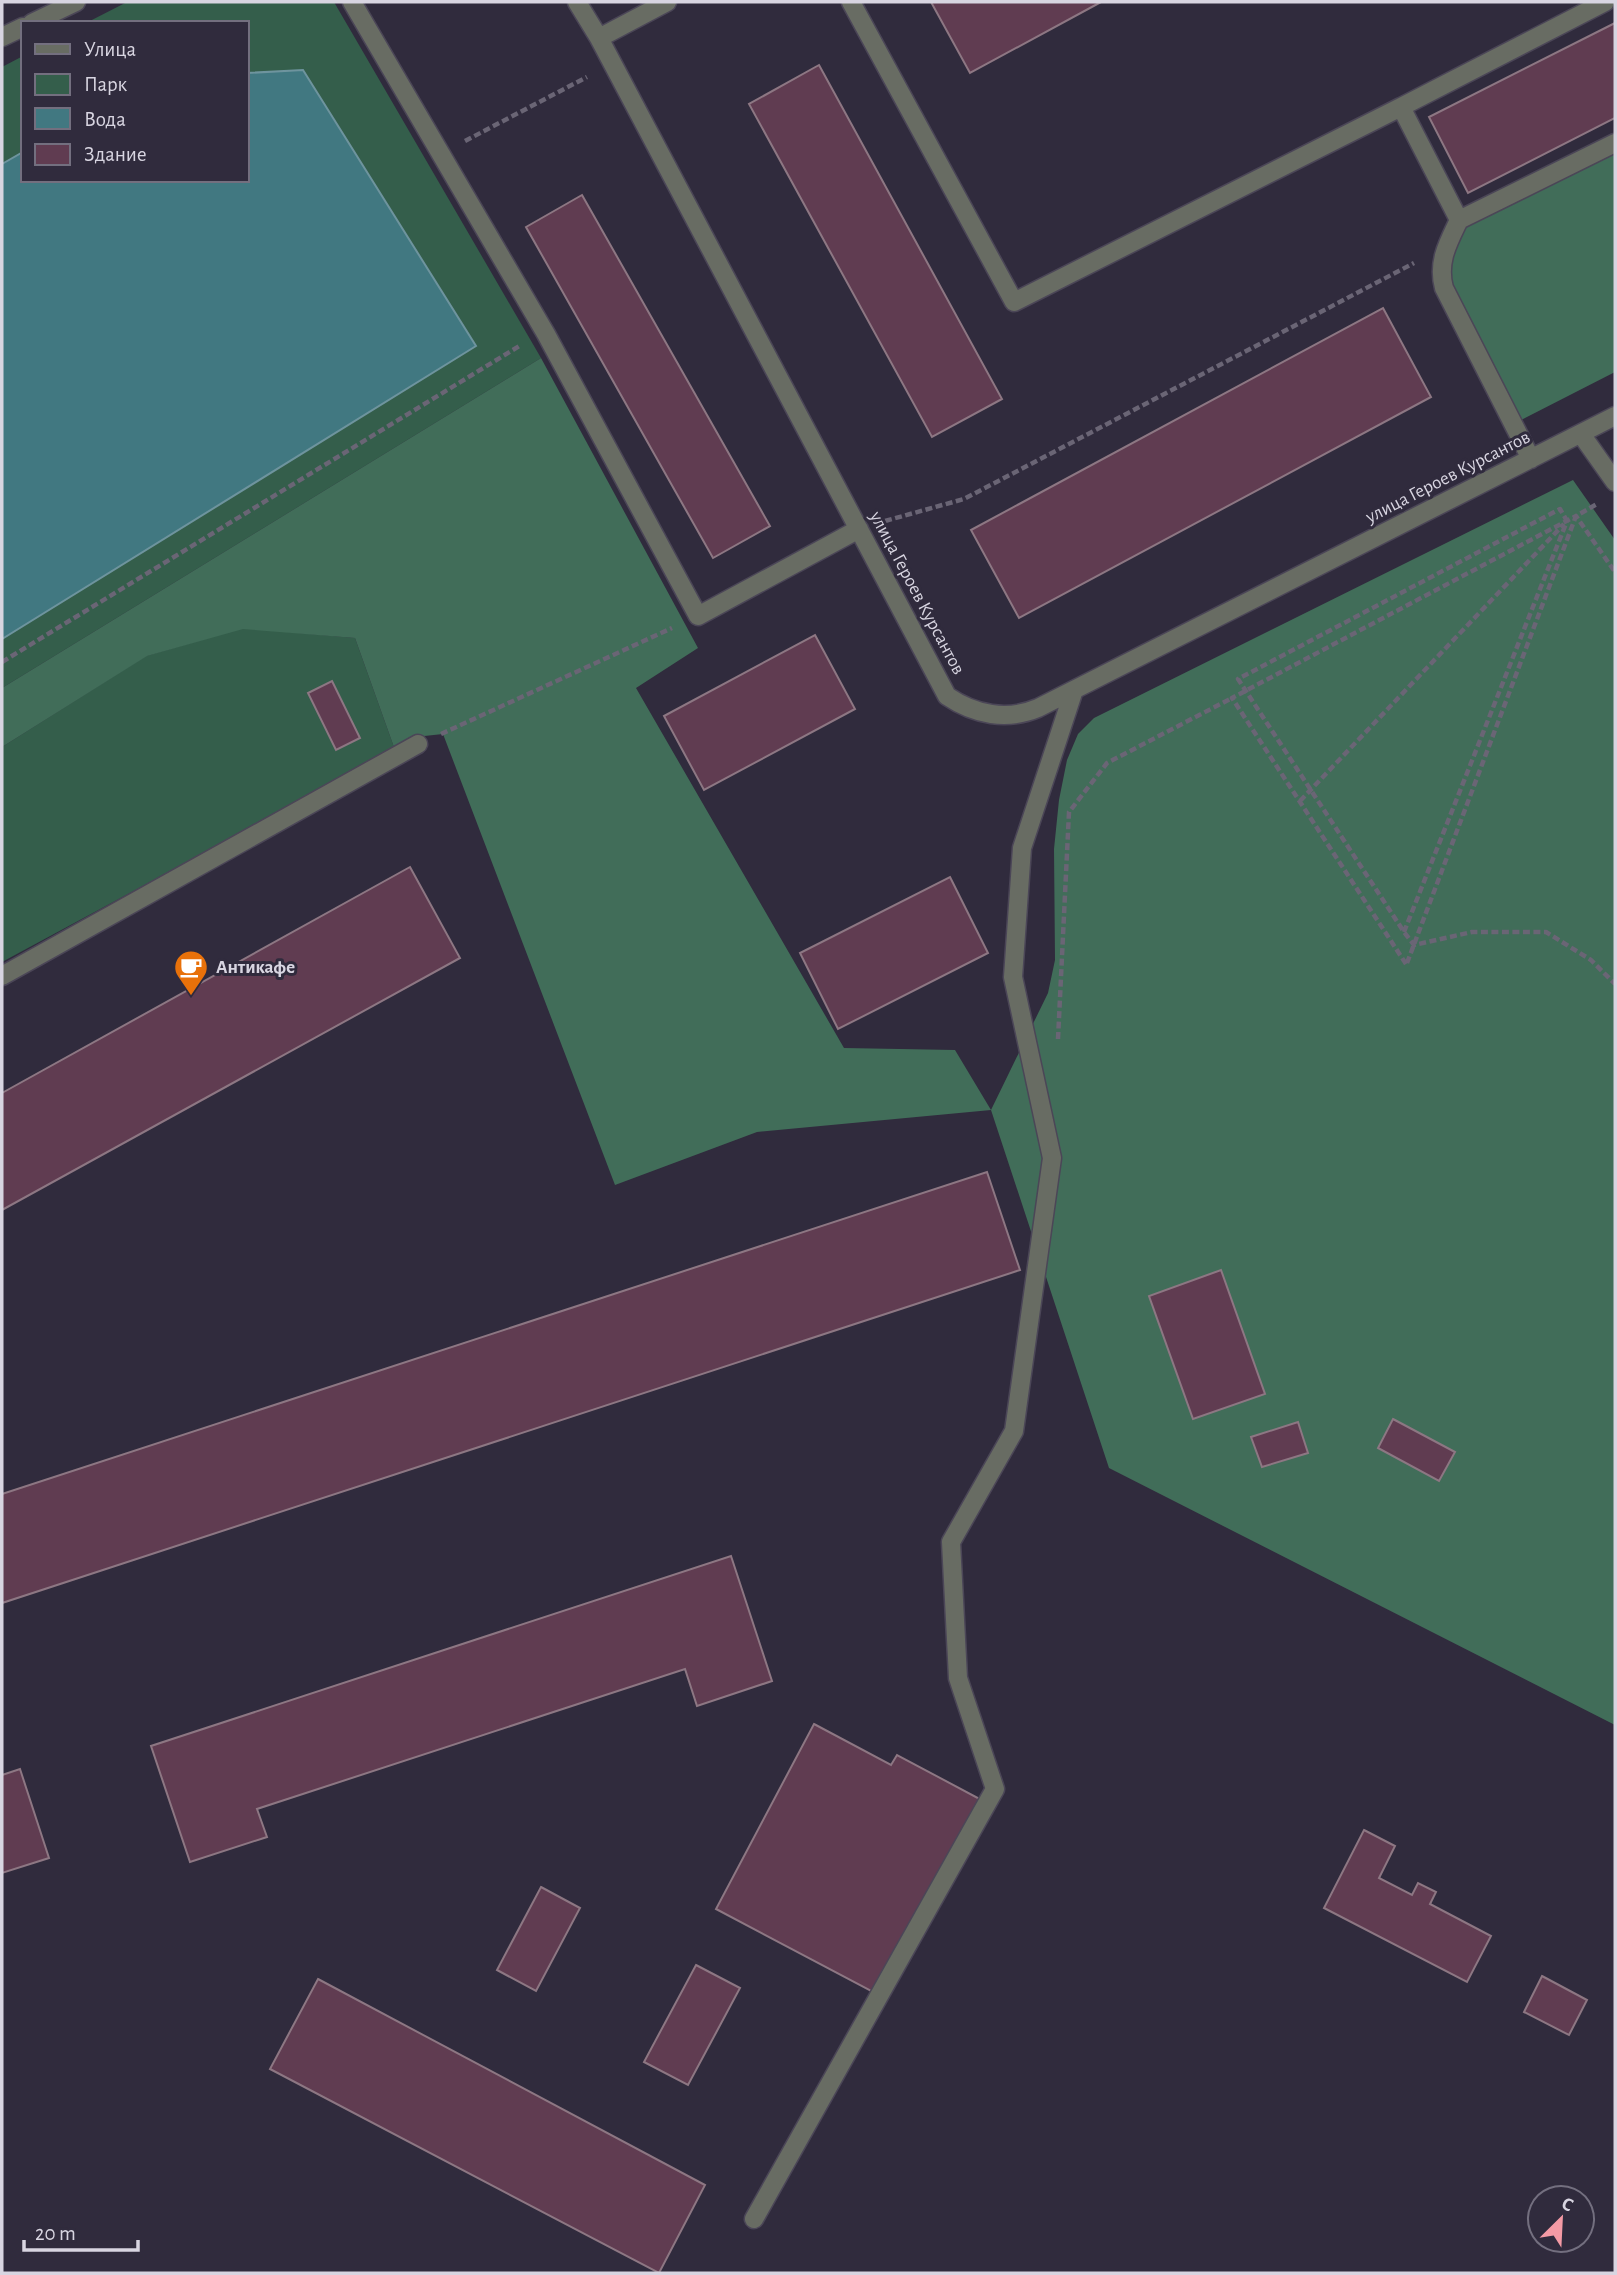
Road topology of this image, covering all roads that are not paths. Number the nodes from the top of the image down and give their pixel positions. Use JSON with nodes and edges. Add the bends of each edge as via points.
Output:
{"nodes":[{"id":1,"x":76,"y":2,"type":"edge"},
{"id":2,"x":352,"y":2,"type":"edge"},
{"id":3,"x":578,"y":2,"type":"edge"},
{"id":4,"x":667,"y":2,"type":"edge"},
{"id":5,"x":851,"y":2,"type":"edge"},
{"id":6,"x":1605,"y":2,"type":"edge"},
{"id":7,"x":36,"y":21,"type":"edge"},
{"id":8,"x":21,"y":28,"type":"edge"},
{"id":9,"x":2,"y":37,"type":"edge"},
{"id":10,"x":599,"y":38,"type":"junction"},
{"id":11,"x":1401,"y":107,"type":"junction"},
{"id":12,"x":1615,"y":144,"type":"edge"},
{"id":13,"x":1459,"y":220,"type":"junction"},
{"id":14,"x":1615,"y":416,"type":"edge"},
{"id":15,"x":1581,"y":434,"type":"junction"},
{"id":16,"x":1531,"y":459,"type":"junction"},
{"id":17,"x":1615,"y":482,"type":"edge"},
{"id":18,"x":859,"y":529,"type":"junction"},
{"id":19,"x":1074,"y":690,"type":"junction"},
{"id":20,"x":418,"y":744,"type":"road end"},
{"id":21,"x":2,"y":976,"type":"edge"},
{"id":22,"x":754,"y":2219,"type":"dead end"}],
"edges":[{"from":1,"to":7,"type":"street"},
{"from":2,"to":18,"type":"street","via":[[546,334],[698,616]]},
{"from":3,"to":10,"type":"street","name":"улица Героев Курсантов"},
{"from":4,"to":10,"type":"street"},
{"from":5,"to":11,"type":"street","via":[[1014,302]]},
{"from":6,"to":11,"type":"street"},
{"from":8,"to":9,"type":"street"},
{"from":10,"to":18,"type":"street","name":"улица Героев Курсантов"},
{"from":11,"to":13,"type":"street"},
{"from":12,"to":13,"type":"street"},
{"from":13,"to":16,"type":"street","via":[[1440,272],[1444,288]]},
{"from":14,"to":15,"type":"street","name":"улица Героев Курсантов"},
{"from":15,"to":16,"type":"street","name":"улица Героев Курсантов"},
{"from":15,"to":17,"type":"street"},
{"from":16,"to":19,"type":"street","name":"улица Героев Курсантов"},
{"from":18,"to":19,"type":"street","name":"улица Героев Курсантов","via":[[947,696],[976,712],[1005,715],[1024,714]]},
{"from":19,"to":22,"type":"street","via":[[1022,848],[1013,977],[1052,1158],[1014,1431],[951,1542],[958,1678],[995,1789]]},
{"from":20,"to":21,"type":"street"}]}
